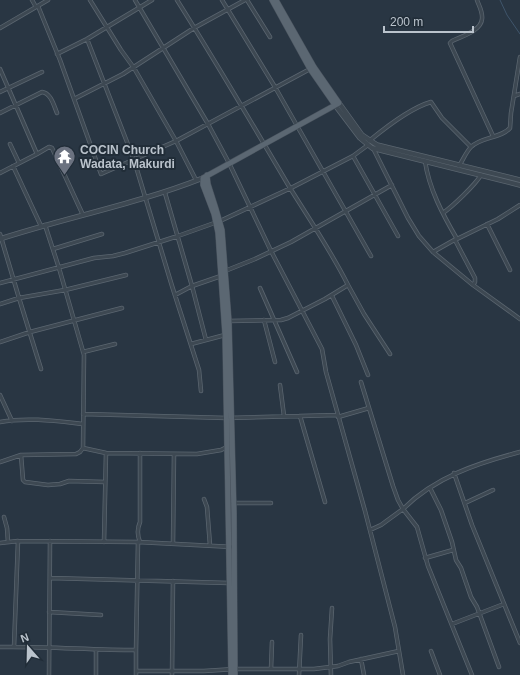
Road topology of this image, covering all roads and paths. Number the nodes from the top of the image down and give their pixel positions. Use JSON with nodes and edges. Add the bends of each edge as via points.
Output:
{"nodes":[{"id":1,"x":32,"y":0,"type":"edge"},
{"id":2,"x":48,"y":0,"type":"edge"},
{"id":3,"x":90,"y":0,"type":"edge"},
{"id":4,"x":135,"y":0,"type":"edge"},
{"id":5,"x":152,"y":0,"type":"edge"},
{"id":6,"x":176,"y":0,"type":"edge"},
{"id":7,"x":222,"y":0,"type":"edge"},
{"id":8,"x":246,"y":0,"type":"edge"},
{"id":9,"x":272,"y":0,"type":"edge"},
{"id":10,"x":276,"y":0,"type":"edge"},
{"id":11,"x":477,"y":0,"type":"edge"},
{"id":12,"x":36,"y":6,"type":"junction"},
{"id":13,"x":140,"y":8,"type":"junction"},
{"id":14,"x":227,"y":9,"type":"junction"},
{"id":15,"x":0,"y":28,"type":"edge"},
{"id":16,"x":107,"y":28,"type":"junction"},
{"id":17,"x":194,"y":28,"type":"junction"},
{"id":18,"x":270,"y":37,"type":"dead end"},
{"id":19,"x":88,"y":39,"type":"junction"},
{"id":20,"x":163,"y":48,"type":"junction"},
{"id":21,"x":58,"y":54,"type":"junction"},
{"id":22,"x":520,"y":57,"type":"edge"},
{"id":23,"x":134,"y":68,"type":"junction"},
{"id":24,"x":312,"y":68,"type":"junction"},
{"id":25,"x":0,"y":69,"type":"edge"},
{"id":26,"x":42,"y":72,"type":"dead end"},
{"id":27,"x":105,"y":83,"type":"junction"},
{"id":28,"x":8,"y":88,"type":"junction"},
{"id":29,"x":275,"y":88,"type":"junction"},
{"id":30,"x":0,"y":92,"type":"edge"},
{"id":31,"x":520,"y":94,"type":"edge"},
{"id":32,"x":514,"y":96,"type":"junction"},
{"id":33,"x":74,"y":99,"type":"junction"},
{"id":34,"x":336,"y":104,"type":"junction"},
{"id":35,"x":15,"y":105,"type":"junction"},
{"id":36,"x":242,"y":106,"type":"junction"},
{"id":37,"x":0,"y":113,"type":"edge"},
{"id":38,"x":57,"y":113,"type":"dead end"},
{"id":39,"x":208,"y":124,"type":"junction"},
{"id":40,"x":297,"y":126,"type":"junction"},
{"id":41,"x":493,"y":136,"type":"junction"},
{"id":42,"x":176,"y":141,"type":"junction"},
{"id":43,"x":10,"y":144,"type":"dead end"},
{"id":44,"x":265,"y":144,"type":"junction"},
{"id":45,"x":370,"y":145,"type":"junction"},
{"id":46,"x":471,"y":147,"type":"junction"},
{"id":47,"x":37,"y":154,"type":"junction"},
{"id":48,"x":352,"y":156,"type":"junction"},
{"id":49,"x":134,"y":160,"type":"junction"},
{"id":50,"x":425,"y":161,"type":"junction"},
{"id":51,"x":20,"y":163,"type":"junction"},
{"id":52,"x":229,"y":163,"type":"junction"},
{"id":53,"x":0,"y":166,"type":"edge"},
{"id":54,"x":13,"y":166,"type":"junction"},
{"id":55,"x":459,"y":166,"type":"junction"},
{"id":56,"x":323,"y":170,"type":"junction"},
{"id":57,"x":1,"y":172,"type":"edge"},
{"id":58,"x":481,"y":175,"type":"junction"},
{"id":59,"x":205,"y":177,"type":"junction"},
{"id":60,"x":196,"y":180,"type":"junction"},
{"id":61,"x":520,"y":180,"type":"edge"},
{"id":62,"x":520,"y":184,"type":"edge"},
{"id":63,"x":392,"y":185,"type":"junction"},
{"id":64,"x":290,"y":188,"type":"junction"},
{"id":65,"x":165,"y":192,"type":"junction"},
{"id":66,"x":374,"y":195,"type":"junction"},
{"id":67,"x":145,"y":198,"type":"junction"},
{"id":68,"x":520,"y":205,"type":"edge"},
{"id":69,"x":250,"y":207,"type":"junction"},
{"id":70,"x":346,"y":210,"type":"junction"},
{"id":71,"x":443,"y":213,"type":"junction"},
{"id":72,"x":83,"y":215,"type":"junction"},
{"id":73,"x":218,"y":221,"type":"junction"},
{"id":74,"x":487,"y":224,"type":"junction"},
{"id":75,"x":43,"y":226,"type":"junction"},
{"id":76,"x":316,"y":228,"type":"junction"},
{"id":77,"x":102,"y":234,"type":"dead end"},
{"id":78,"x":178,"y":236,"type":"junction"},
{"id":79,"x":398,"y":236,"type":"dead end"},
{"id":80,"x":0,"y":237,"type":"edge"},
{"id":81,"x":456,"y":240,"type":"junction"},
{"id":82,"x":159,"y":243,"type":"junction"},
{"id":83,"x":53,"y":249,"type":"junction"},
{"id":84,"x":271,"y":251,"type":"junction"},
{"id":85,"x":434,"y":252,"type":"junction"},
{"id":86,"x":371,"y":256,"type":"dead end"},
{"id":87,"x":59,"y":268,"type":"junction"},
{"id":88,"x":510,"y":270,"type":"dead end"},
{"id":89,"x":223,"y":273,"type":"junction"},
{"id":90,"x":126,"y":275,"type":"dead end"},
{"id":91,"x":13,"y":279,"type":"junction"},
{"id":92,"x":0,"y":283,"type":"edge"},
{"id":93,"x":348,"y":285,"type":"junction"},
{"id":94,"x":473,"y":285,"type":"junction"},
{"id":95,"x":192,"y":286,"type":"junction"},
{"id":96,"x":260,"y":288,"type":"dead end"},
{"id":97,"x":65,"y":290,"type":"junction"},
{"id":98,"x":175,"y":294,"type":"junction"},
{"id":99,"x":332,"y":296,"type":"junction"},
{"id":100,"x":19,"y":298,"type":"junction"},
{"id":101,"x":0,"y":304,"type":"edge"},
{"id":102,"x":122,"y":308,"type":"dead end"},
{"id":103,"x":301,"y":312,"type":"junction"},
{"id":104,"x":520,"y":319,"type":"edge"},
{"id":105,"x":264,"y":320,"type":"junction"},
{"id":106,"x":274,"y":320,"type":"junction"},
{"id":107,"x":74,"y":321,"type":"junction"},
{"id":108,"x":229,"y":321,"type":"junction"},
{"id":109,"x":30,"y":332,"type":"junction"},
{"id":110,"x":225,"y":335,"type":"junction"},
{"id":111,"x":206,"y":340,"type":"junction"},
{"id":112,"x":0,"y":342,"type":"edge"},
{"id":113,"x":115,"y":344,"type":"dead end"},
{"id":114,"x":191,"y":344,"type":"junction"},
{"id":115,"x":83,"y":352,"type":"junction"},
{"id":116,"x":390,"y":354,"type":"dead end"},
{"id":117,"x":275,"y":362,"type":"dead end"},
{"id":118,"x":41,"y":369,"type":"dead end"},
{"id":119,"x":297,"y":372,"type":"dead end"},
{"id":120,"x":368,"y":375,"type":"dead end"},
{"id":121,"x":361,"y":382,"type":"dead end"},
{"id":122,"x":280,"y":385,"type":"dead end"},
{"id":123,"x":201,"y":391,"type":"dead end"},
{"id":124,"x":0,"y":396,"type":"edge"},
{"id":125,"x":369,"y":408,"type":"junction"},
{"id":126,"x":83,"y":414,"type":"junction"},
{"id":127,"x":284,"y":416,"type":"junction"},
{"id":128,"x":300,"y":416,"type":"junction"},
{"id":129,"x":338,"y":416,"type":"junction"},
{"id":130,"x":229,"y":418,"type":"junction"},
{"id":131,"x":12,"y":421,"type":"junction"},
{"id":132,"x":0,"y":422,"type":"edge"},
{"id":133,"x":83,"y":424,"type":"junction"},
{"id":134,"x":227,"y":447,"type":"junction"},
{"id":135,"x":83,"y":448,"type":"junction"},
{"id":136,"x":520,"y":452,"type":"edge"},
{"id":137,"x":106,"y":453,"type":"junction"},
{"id":138,"x":140,"y":453,"type":"junction"},
{"id":139,"x":174,"y":454,"type":"junction"},
{"id":140,"x":21,"y":455,"type":"junction"},
{"id":141,"x":0,"y":462,"type":"edge"},
{"id":142,"x":454,"y":473,"type":"junction"},
{"id":143,"x":105,"y":482,"type":"junction"},
{"id":144,"x":430,"y":488,"type":"junction"},
{"id":145,"x":493,"y":490,"type":"dead end"},
{"id":146,"x":204,"y":499,"type":"dead end"},
{"id":147,"x":325,"y":502,"type":"dead end"},
{"id":148,"x":233,"y":503,"type":"junction"},
{"id":149,"x":271,"y":503,"type":"dead end"},
{"id":150,"x":465,"y":503,"type":"junction"},
{"id":151,"x":403,"y":509,"type":"junction"},
{"id":152,"x":4,"y":517,"type":"dead end"},
{"id":153,"x":370,"y":530,"type":"junction"},
{"id":154,"x":18,"y":541,"type":"junction"},
{"id":155,"x":50,"y":541,"type":"junction"},
{"id":156,"x":8,"y":542,"type":"junction"},
{"id":157,"x":104,"y":542,"type":"junction"},
{"id":158,"x":139,"y":542,"type":"junction"},
{"id":159,"x":0,"y":543,"type":"edge"},
{"id":160,"x":173,"y":543,"type":"junction"},
{"id":161,"x":210,"y":545,"type":"junction"},
{"id":162,"x":231,"y":547,"type":"junction"},
{"id":163,"x":453,"y":550,"type":"junction"},
{"id":164,"x":425,"y":558,"type":"junction"},
{"id":165,"x":50,"y":578,"type":"junction"},
{"id":166,"x":137,"y":581,"type":"junction"},
{"id":167,"x":173,"y":581,"type":"junction"},
{"id":168,"x":229,"y":583,"type":"junction"},
{"id":169,"x":504,"y":604,"type":"junction"},
{"id":170,"x":332,"y":608,"type":"dead end"},
{"id":171,"x":49,"y":612,"type":"junction"},
{"id":172,"x":480,"y":614,"type":"junction"},
{"id":173,"x":101,"y":615,"type":"dead end"},
{"id":174,"x":452,"y":624,"type":"junction"},
{"id":175,"x":301,"y":635,"type":"dead end"},
{"id":176,"x":272,"y":642,"type":"dead end"},
{"id":177,"x":520,"y":643,"type":"edge"},
{"id":178,"x":0,"y":647,"type":"edge"},
{"id":179,"x":14,"y":647,"type":"junction"},
{"id":180,"x":48,"y":647,"type":"junction"},
{"id":181,"x":96,"y":650,"type":"junction"},
{"id":182,"x":136,"y":650,"type":"junction"},
{"id":183,"x":399,"y":651,"type":"junction"},
{"id":184,"x":431,"y":651,"type":"dead end"},
{"id":185,"x":361,"y":659,"type":"junction"},
{"id":186,"x":330,"y":667,"type":"junction"},
{"id":187,"x":499,"y":667,"type":"dead end"},
{"id":188,"x":233,"y":669,"type":"junction"},
{"id":189,"x":271,"y":670,"type":"junction"},
{"id":190,"x":298,"y":670,"type":"junction"},
{"id":191,"x":136,"y":673,"type":"edge"},
{"id":192,"x":172,"y":673,"type":"edge"},
{"id":193,"x":49,"y":675,"type":"edge"},
{"id":194,"x":96,"y":675,"type":"edge"},
{"id":195,"x":231,"y":675,"type":"edge"},
{"id":196,"x":235,"y":675,"type":"edge"},
{"id":197,"x":299,"y":675,"type":"edge"},
{"id":198,"x":331,"y":675,"type":"edge"},
{"id":199,"x":364,"y":675,"type":"edge"},
{"id":200,"x":403,"y":675,"type":"edge"},
{"id":201,"x":440,"y":675,"type":"edge"},
{"id":202,"x":472,"y":675,"type":"edge"}],
"edges":[{"from":1,"to":12,"type":"street"},
{"from":2,"to":12,"type":"street"},
{"from":3,"to":16,"type":"street"},
{"from":4,"to":13,"type":"street"},
{"from":5,"to":13,"type":"street"},
{"from":6,"to":17,"type":"street"},
{"from":7,"to":14,"type":"street"},
{"from":8,"to":14,"type":"street"},
{"from":8,"to":18,"type":"street"},
{"from":9,"to":24,"type":"main road"},
{"from":10,"to":24,"type":"main road"},
{"from":11,"to":41,"type":"street","via":[[482,13],[481,24],[450,43]]},
{"from":12,"to":15,"type":"street"},
{"from":12,"to":21,"type":"street"},
{"from":13,"to":16,"type":"street"},
{"from":13,"to":20,"type":"street"},
{"from":14,"to":17,"type":"street"},
{"from":14,"to":29,"type":"street"},
{"from":16,"to":19,"type":"street"},
{"from":16,"to":23,"type":"street"},
{"from":17,"to":20,"type":"street"},
{"from":17,"to":36,"type":"street"},
{"from":19,"to":21,"type":"street"},
{"from":19,"to":27,"type":"street"},
{"from":20,"to":23,"type":"street"},
{"from":20,"to":39,"type":"street"},
{"from":21,"to":33,"type":"street"},
{"from":22,"to":32,"type":"street"},
{"from":23,"to":27,"type":"street"},
{"from":23,"to":42,"type":"street"},
{"from":24,"to":29,"type":"street"},
{"from":24,"to":34,"type":"main road"},
{"from":25,"to":28,"type":"street"},
{"from":26,"to":28,"type":"street"},
{"from":27,"to":33,"type":"street"},
{"from":27,"to":49,"type":"street"},
{"from":28,"to":30,"type":"street"},
{"from":28,"to":35,"type":"street"},
{"from":29,"to":36,"type":"street"},
{"from":29,"to":40,"type":"street"},
{"from":31,"to":32,"type":"street"},
{"from":32,"to":41,"type":"street","via":[[510,128]]},
{"from":33,"to":49,"type":"street","via":[[100,173]]},
{"from":34,"to":40,"type":"main road"},
{"from":34,"to":45,"type":"street"},
{"from":35,"to":37,"type":"street"},
{"from":35,"to":38,"type":"street","via":[[45,92]]},
{"from":35,"to":47,"type":"street"},
{"from":36,"to":39,"type":"street"},
{"from":36,"to":44,"type":"street"},
{"from":39,"to":42,"type":"street"},
{"from":39,"to":52,"type":"street"},
{"from":40,"to":44,"type":"main road"},
{"from":40,"to":56,"type":"street"},
{"from":41,"to":46,"type":"street"},
{"from":42,"to":49,"type":"street"},
{"from":42,"to":60,"type":"street"},
{"from":43,"to":51,"type":"street"},
{"from":44,"to":52,"type":"main road"},
{"from":44,"to":64,"type":"street"},
{"from":45,"to":46,"type":"street","via":[[397,120],[431,102],[442,118]]},
{"from":45,"to":48,"type":"street"},
{"from":45,"to":50,"type":"street"},
{"from":45,"to":55,"type":"street"},
{"from":45,"to":63,"type":"street"},
{"from":46,"to":55,"type":"street"},
{"from":47,"to":51,"type":"street"},
{"from":47,"to":72,"type":"street","via":[[49,147],[52,148]]},
{"from":48,"to":56,"type":"street"},
{"from":48,"to":66,"type":"street"},
{"from":49,"to":67,"type":"street"},
{"from":50,"to":58,"type":"street"},
{"from":50,"to":71,"type":"street","via":[[429,179]]},
{"from":51,"to":54,"type":"street"},
{"from":52,"to":59,"type":"main road"},
{"from":52,"to":69,"type":"street"},
{"from":53,"to":57,"type":"street"},
{"from":54,"to":57,"type":"street"},
{"from":54,"to":75,"type":"street"},
{"from":55,"to":61,"type":"street"},
{"from":56,"to":64,"type":"street"},
{"from":56,"to":70,"type":"street"},
{"from":58,"to":62,"type":"street"},
{"from":58,"to":71,"type":"street","via":[[475,184]]},
{"from":59,"to":60,"type":"street"},
{"from":59,"to":73,"type":"main road"},
{"from":60,"to":65,"type":"street"},
{"from":63,"to":66,"type":"street"},
{"from":63,"to":85,"type":"street","via":[[414,229]]},
{"from":64,"to":69,"type":"street"},
{"from":64,"to":76,"type":"street"},
{"from":65,"to":67,"type":"street"},
{"from":65,"to":78,"type":"street"},
{"from":66,"to":70,"type":"street"},
{"from":66,"to":79,"type":"street"},
{"from":67,"to":72,"type":"street"},
{"from":67,"to":82,"type":"street"},
{"from":68,"to":74,"type":"street"},
{"from":69,"to":73,"type":"street"},
{"from":69,"to":84,"type":"street"},
{"from":70,"to":76,"type":"street"},
{"from":70,"to":86,"type":"street"},
{"from":71,"to":81,"type":"street"},
{"from":72,"to":75,"type":"street"},
{"from":73,"to":78,"type":"street"},
{"from":73,"to":89,"type":"main road"},
{"from":74,"to":81,"type":"street"},
{"from":74,"to":88,"type":"street"},
{"from":75,"to":80,"type":"street"},
{"from":75,"to":83,"type":"street"},
{"from":76,"to":84,"type":"street"},
{"from":76,"to":93,"type":"street"},
{"from":77,"to":83,"type":"street"},
{"from":78,"to":82,"type":"street"},
{"from":78,"to":95,"type":"street"},
{"from":80,"to":91,"type":"street"},
{"from":81,"to":85,"type":"street"},
{"from":81,"to":94,"type":"street","via":[[475,278]]},
{"from":82,"to":87,"type":"street"},
{"from":82,"to":98,"type":"street"},
{"from":83,"to":87,"type":"street"},
{"from":84,"to":89,"type":"street"},
{"from":84,"to":103,"type":"street"},
{"from":85,"to":94,"type":"street"},
{"from":87,"to":91,"type":"street"},
{"from":87,"to":97,"type":"street"},
{"from":89,"to":95,"type":"street"},
{"from":89,"to":108,"type":"main road"},
{"from":89,"to":110,"type":"main road"},
{"from":90,"to":97,"type":"street"},
{"from":91,"to":92,"type":"street"},
{"from":91,"to":100,"type":"street"},
{"from":93,"to":99,"type":"street"},
{"from":93,"to":116,"type":"street"},
{"from":94,"to":104,"type":"street"},
{"from":95,"to":98,"type":"street"},
{"from":95,"to":111,"type":"street"},
{"from":96,"to":106,"type":"street"},
{"from":97,"to":100,"type":"street"},
{"from":97,"to":107,"type":"street"},
{"from":98,"to":114,"type":"street"},
{"from":99,"to":103,"type":"street"},
{"from":99,"to":120,"type":"street"},
{"from":100,"to":101,"type":"street"},
{"from":100,"to":109,"type":"street"},
{"from":102,"to":107,"type":"street"},
{"from":103,"to":106,"type":"street","via":[[288,318]]},
{"from":103,"to":129,"type":"street","via":[[322,349]]},
{"from":105,"to":106,"type":"street"},
{"from":105,"to":108,"type":"street"},
{"from":105,"to":117,"type":"street"},
{"from":106,"to":119,"type":"street"},
{"from":107,"to":109,"type":"street"},
{"from":107,"to":115,"type":"street"},
{"from":108,"to":130,"type":"main road"},
{"from":109,"to":112,"type":"street"},
{"from":109,"to":118,"type":"street"},
{"from":110,"to":111,"type":"street"},
{"from":110,"to":130,"type":"main road"},
{"from":111,"to":114,"type":"street"},
{"from":113,"to":115,"type":"street"},
{"from":114,"to":123,"type":"street","via":[[199,370]]},
{"from":115,"to":126,"type":"street"},
{"from":121,"to":125,"type":"street"},
{"from":122,"to":127,"type":"street"},
{"from":124,"to":131,"type":"street"},
{"from":125,"to":129,"type":"street"},
{"from":125,"to":151,"type":"street","via":[[393,486]]},
{"from":126,"to":130,"type":"street"},
{"from":126,"to":133,"type":"street"},
{"from":127,"to":128,"type":"street"},
{"from":127,"to":130,"type":"street"},
{"from":128,"to":129,"type":"street"},
{"from":128,"to":147,"type":"street"},
{"from":129,"to":153,"type":"street"},
{"from":130,"to":134,"type":"main road"},
{"from":130,"to":148,"type":"main road"},
{"from":131,"to":132,"type":"street"},
{"from":131,"to":133,"type":"street"},
{"from":133,"to":135,"type":"street"},
{"from":134,"to":139,"type":"street","via":[[203,453]]},
{"from":134,"to":162,"type":"main road"},
{"from":135,"to":137,"type":"street"},
{"from":135,"to":140,"type":"street","via":[[76,454]]},
{"from":136,"to":142,"type":"street"},
{"from":137,"to":138,"type":"street"},
{"from":137,"to":143,"type":"street"},
{"from":138,"to":139,"type":"street"},
{"from":138,"to":158,"type":"street","via":[[140,522],[137,530]]},
{"from":139,"to":160,"type":"street"},
{"from":140,"to":141,"type":"street"},
{"from":140,"to":143,"type":"street","via":[[25,482],[48,485],[69,481]]},
{"from":142,"to":144,"type":"street"},
{"from":142,"to":150,"type":"street"},
{"from":143,"to":157,"type":"street"},
{"from":144,"to":151,"type":"street"},
{"from":144,"to":163,"type":"street","via":[[441,510]]},
{"from":145,"to":150,"type":"street"},
{"from":146,"to":161,"type":"street"},
{"from":148,"to":149,"type":"street"},
{"from":148,"to":162,"type":"main road"},
{"from":150,"to":169,"type":"street"},
{"from":151,"to":153,"type":"street"},
{"from":151,"to":164,"type":"street","via":[[422,541]]},
{"from":152,"to":156,"type":"street"},
{"from":153,"to":183,"type":"street"},
{"from":154,"to":155,"type":"street"},
{"from":154,"to":156,"type":"street"},
{"from":154,"to":179,"type":"street"},
{"from":155,"to":157,"type":"street"},
{"from":155,"to":165,"type":"street"},
{"from":156,"to":159,"type":"street"},
{"from":157,"to":158,"type":"street"},
{"from":158,"to":160,"type":"street"},
{"from":158,"to":166,"type":"street"},
{"from":160,"to":161,"type":"street"},
{"from":161,"to":162,"type":"street"},
{"from":162,"to":168,"type":"main road"},
{"from":162,"to":188,"type":"main road"},
{"from":163,"to":164,"type":"street"},
{"from":163,"to":172,"type":"street"},
{"from":164,"to":174,"type":"street"},
{"from":165,"to":166,"type":"street"},
{"from":165,"to":171,"type":"street"},
{"from":166,"to":167,"type":"street"},
{"from":166,"to":182,"type":"street"},
{"from":167,"to":168,"type":"street"},
{"from":167,"to":192,"type":"street"},
{"from":168,"to":188,"type":"main road"},
{"from":169,"to":172,"type":"street"},
{"from":169,"to":177,"type":"street"},
{"from":170,"to":186,"type":"street"},
{"from":171,"to":173,"type":"street"},
{"from":171,"to":180,"type":"street"},
{"from":172,"to":174,"type":"street"},
{"from":172,"to":187,"type":"street"},
{"from":174,"to":202,"type":"street"},
{"from":175,"to":190,"type":"street"},
{"from":176,"to":189,"type":"street"},
{"from":178,"to":179,"type":"street"},
{"from":179,"to":180,"type":"street"},
{"from":180,"to":181,"type":"street"},
{"from":180,"to":193,"type":"street"},
{"from":181,"to":182,"type":"street"},
{"from":181,"to":194,"type":"street"},
{"from":182,"to":191,"type":"street"},
{"from":183,"to":185,"type":"street"},
{"from":183,"to":200,"type":"street"},
{"from":184,"to":201,"type":"street"},
{"from":185,"to":186,"type":"street"},
{"from":185,"to":199,"type":"street"},
{"from":186,"to":190,"type":"street"},
{"from":186,"to":198,"type":"street"},
{"from":188,"to":189,"type":"street"},
{"from":188,"to":192,"type":"street"},
{"from":188,"to":195,"type":"main road"},
{"from":188,"to":196,"type":"main road"},
{"from":189,"to":190,"type":"street"},
{"from":190,"to":197,"type":"street"},
{"from":191,"to":192,"type":"street"}]}
